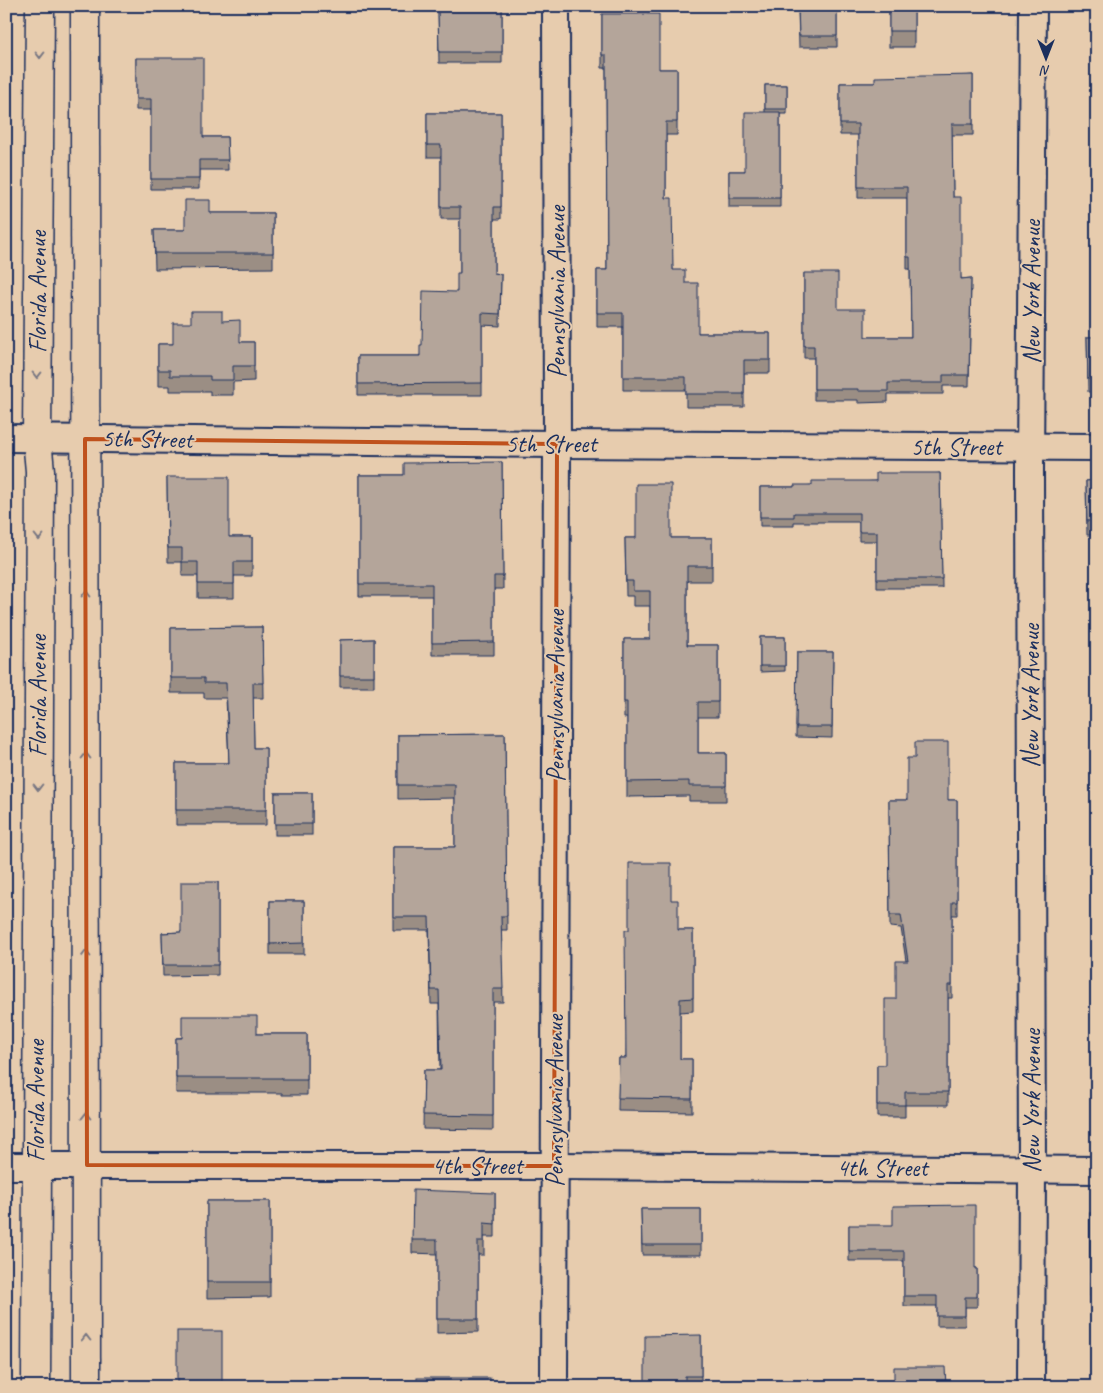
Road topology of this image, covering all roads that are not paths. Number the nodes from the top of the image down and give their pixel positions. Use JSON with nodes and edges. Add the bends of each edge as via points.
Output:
{"nodes":[{"id":1,"x":40,"y":6,"type":"edge"},
{"id":2,"x":85,"y":6,"type":"edge"},
{"id":3,"x":556,"y":6,"type":"edge"},
{"id":4,"x":1033,"y":6,"type":"edge"},
{"id":5,"x":6,"y":438,"type":"edge"},
{"id":6,"x":37,"y":438,"type":"junction"},
{"id":7,"x":85,"y":438,"type":"junction"},
{"id":8,"x":557,"y":444,"type":"junction"},
{"id":9,"x":1032,"y":447,"type":"junction"},
{"id":10,"x":1097,"y":447,"type":"edge"},
{"id":11,"x":86,"y":1165,"type":"junction"},
{"id":12,"x":6,"y":1166,"type":"edge"},
{"id":13,"x":36,"y":1166,"type":"junction"},
{"id":14,"x":554,"y":1166,"type":"junction"},
{"id":15,"x":1032,"y":1170,"type":"junction"},
{"id":16,"x":1097,"y":1170,"type":"edge"},
{"id":17,"x":36,"y":1387,"type":"edge"},
{"id":18,"x":86,"y":1387,"type":"edge"},
{"id":19,"x":554,"y":1387,"type":"edge"},
{"id":20,"x":1031,"y":1387,"type":"edge"}],
"edges":[{"from":1,"to":6,"type":"main road","name":"Florida Avenue","one_way":true},
{"from":2,"to":7,"type":"main road","name":"Florida Avenue"},
{"from":3,"to":8,"type":"street","name":"Pennsylvania Avenue"},
{"from":4,"to":9,"type":"street","name":"New York Avenue"},
{"from":5,"to":6,"type":"street","name":"5th Street"},
{"from":6,"to":7,"type":"street","name":"5th Street"},
{"from":6,"to":13,"type":"main road","name":"Florida Avenue","one_way":true,"via":[[40,481]]},
{"from":7,"to":8,"type":"street","name":"5th Street"},
{"from":11,"to":7,"type":"main road","name":"Florida Avenue","one_way":true},
{"from":8,"to":9,"type":"street","name":"5th Street"},
{"from":8,"to":14,"type":"street","name":"Pennsylvania Avenue"},
{"from":9,"to":10,"type":"street","name":"5th Street"},
{"from":9,"to":15,"type":"street","name":"New York Avenue"},
{"from":11,"to":13,"type":"street","name":"4th Street"},
{"from":11,"to":14,"type":"street","name":"4th Street"},
{"from":18,"to":11,"type":"main road","name":"Florida Avenue","one_way":true},
{"from":12,"to":13,"type":"street","name":"4th Street"},
{"from":13,"to":17,"type":"main road","name":"Florida Avenue"},
{"from":14,"to":15,"type":"street","name":"4th Street"},
{"from":14,"to":19,"type":"street","name":"Pennsylvania Avenue"},
{"from":15,"to":16,"type":"street","name":"4th Street"},
{"from":15,"to":20,"type":"street","name":"New York Avenue"}]}
